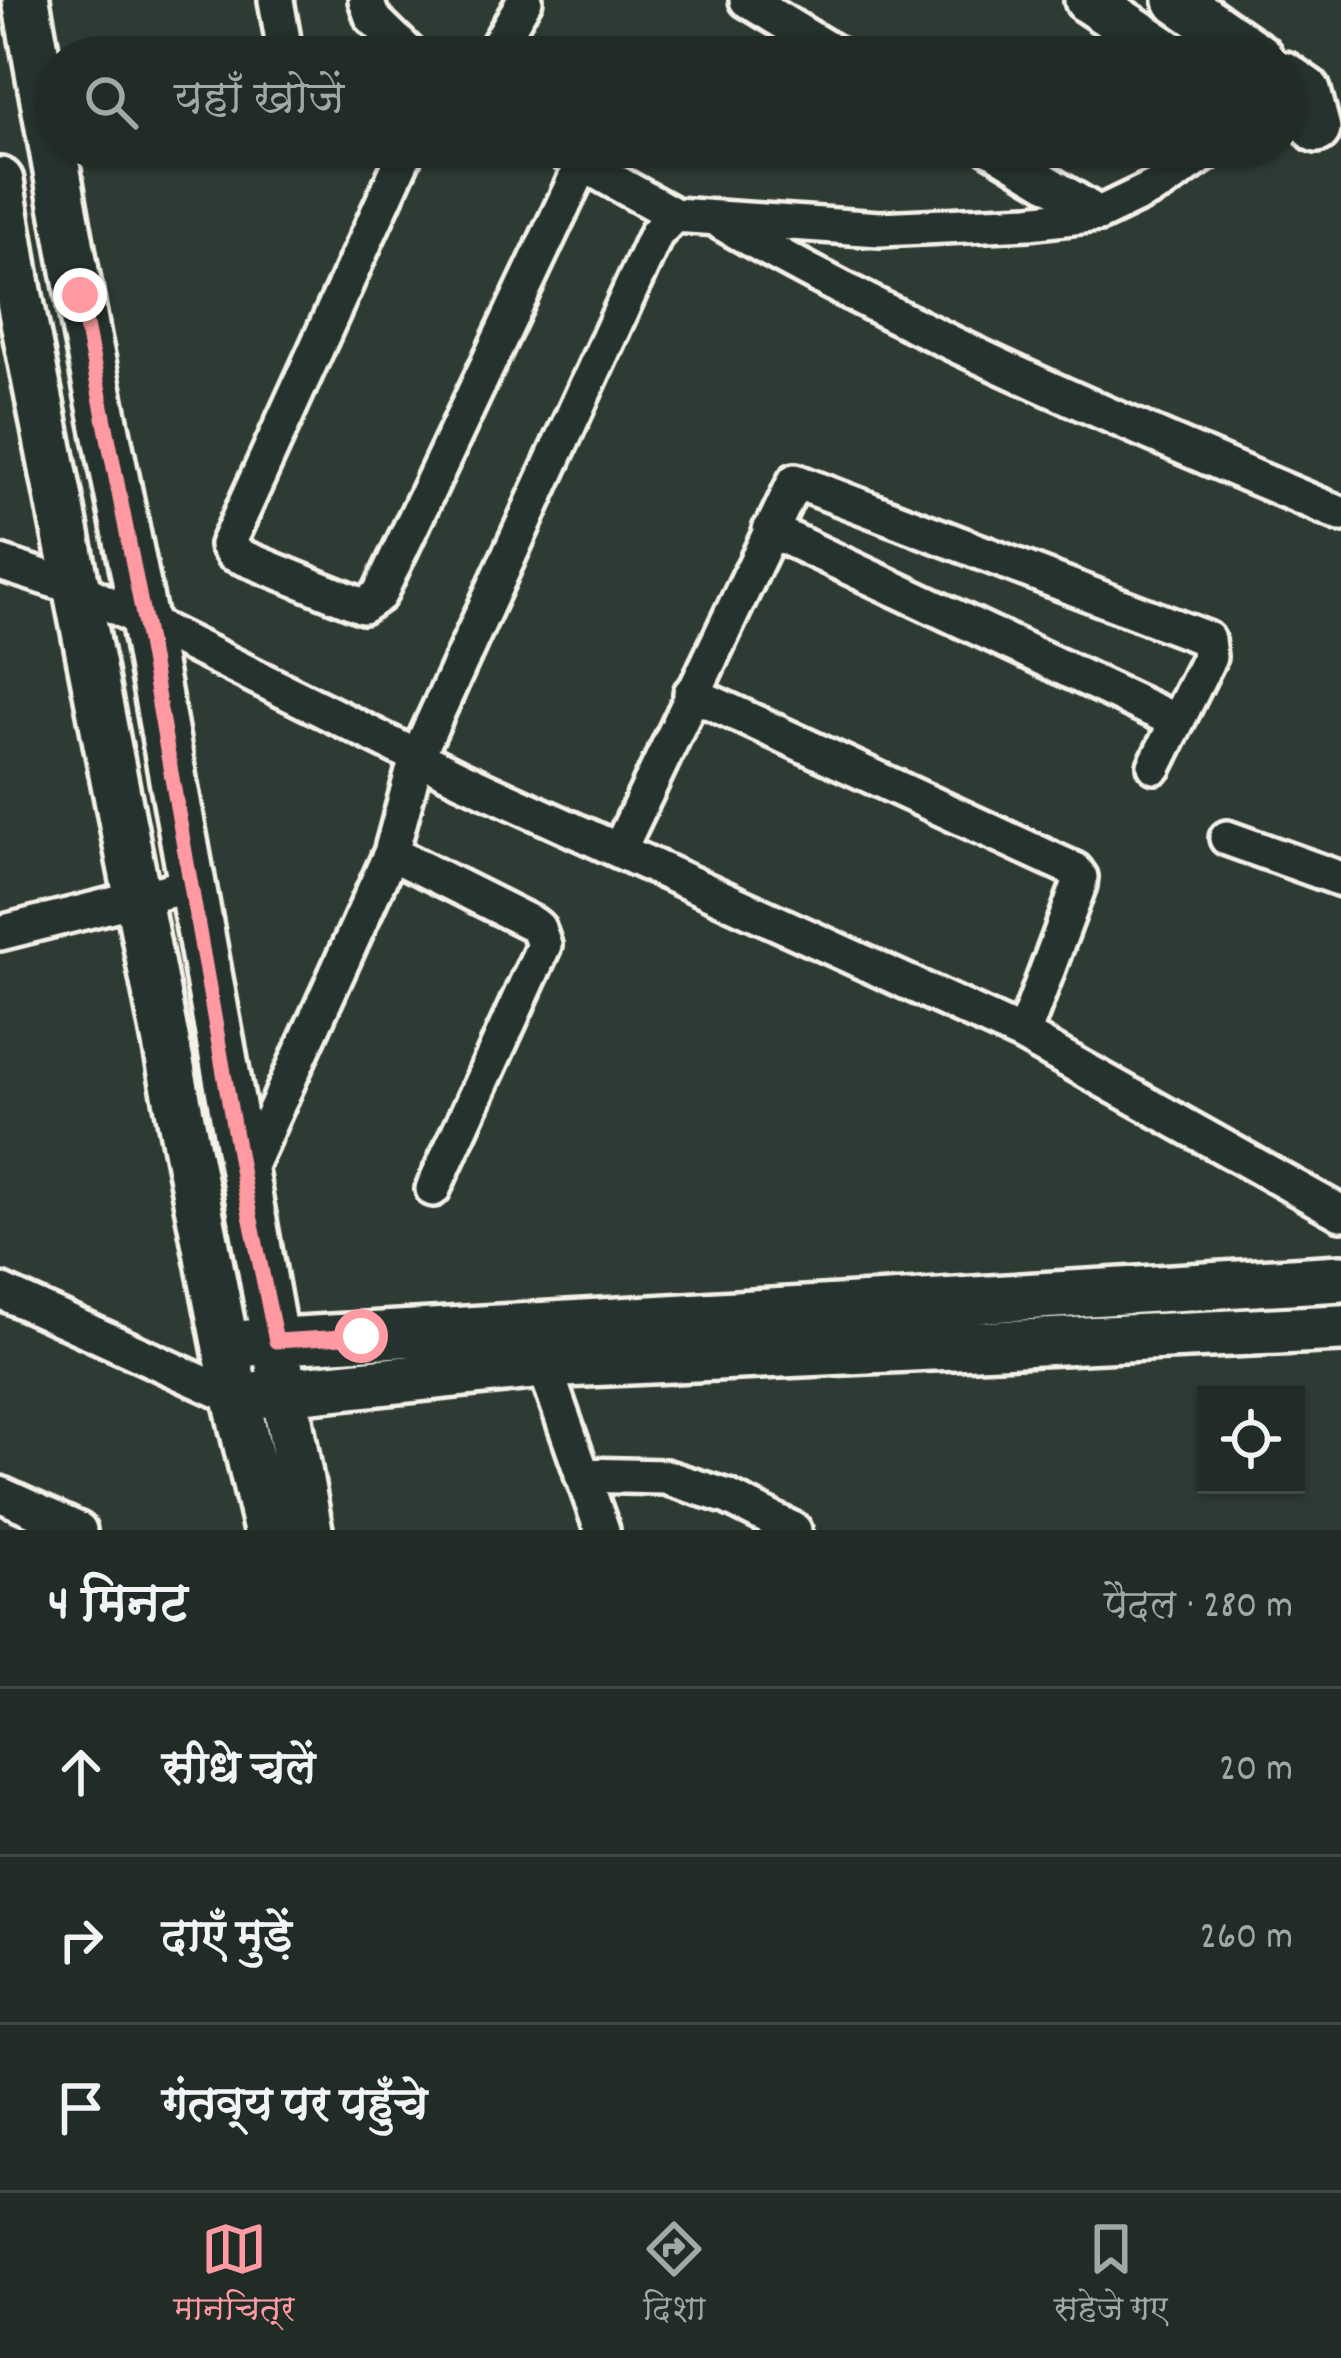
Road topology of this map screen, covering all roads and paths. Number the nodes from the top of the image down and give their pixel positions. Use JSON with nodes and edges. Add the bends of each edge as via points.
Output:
{"nodes":[{"id":1,"x":26,"y":0,"type":"edge"},
{"id":2,"x":276,"y":0,"type":"edge"},
{"id":3,"x":365,"y":0,"type":"edge"},
{"id":4,"x":525,"y":0,"type":"edge"},
{"id":5,"x":747,"y":0,"type":"edge"},
{"id":6,"x":1177,"y":0,"type":"edge"},
{"id":7,"x":1106,"y":5,"type":"edge"},
{"id":8,"x":282,"y":36,"type":"edge"},
{"id":9,"x":391,"y":36,"type":"edge"},
{"id":10,"x":503,"y":36,"type":"edge"},
{"id":11,"x":806,"y":36,"type":"edge"},
{"id":12,"x":1147,"y":36,"type":"edge"},
{"id":13,"x":1229,"y":36,"type":"edge"},
{"id":14,"x":36,"y":55,"type":"edge"},
{"id":15,"x":1305,"y":90,"type":"edge"},
{"id":16,"x":1321,"y":128,"type":"edge"},
{"id":17,"x":56,"y":168,"type":"edge"},
{"id":18,"x":399,"y":168,"type":"edge"},
{"id":19,"x":562,"y":168,"type":"edge"},
{"id":20,"x":589,"y":168,"type":"edge"},
{"id":21,"x":1024,"y":168,"type":"edge"},
{"id":22,"x":1184,"y":168,"type":"edge"},
{"id":23,"x":0,"y":181,"type":"edge"},
{"id":24,"x":1100,"y":214,"type":"junction"},
{"id":25,"x":674,"y":215,"type":"junction"},
{"id":26,"x":715,"y":219,"type":"junction"},
{"id":27,"x":1341,"y":514,"type":"edge"},
{"id":28,"x":770,"y":530,"type":"junction"},
{"id":29,"x":0,"y":563,"type":"edge"},
{"id":30,"x":77,"y":588,"type":"junction"},
{"id":31,"x":145,"y":625,"type":"junction"},
{"id":32,"x":691,"y":693,"type":"junction"},
{"id":33,"x":1176,"y":721,"type":"junction"},
{"id":34,"x":417,"y":757,"type":"junction"},
{"id":35,"x":1155,"y":766,"type":"dead end"},
{"id":36,"x":1227,"y":838,"type":"dead end"},
{"id":37,"x":620,"y":848,"type":"junction"},
{"id":38,"x":392,"y":853,"type":"junction"},
{"id":39,"x":1341,"y":879,"type":"edge"},
{"id":40,"x":191,"y":885,"type":"junction"},
{"id":41,"x":139,"y":898,"type":"junction"},
{"id":42,"x":0,"y":933,"type":"edge"},
{"id":43,"x":1023,"y":1035,"type":"junction"},
{"id":44,"x":243,"y":1181,"type":"junction"},
{"id":45,"x":433,"y":1189,"type":"dead end"},
{"id":46,"x":1341,"y":1213,"type":"edge"},
{"id":47,"x":1341,"y":1278,"type":"edge"},
{"id":48,"x":0,"y":1291,"type":"edge"},
{"id":49,"x":1341,"y":1328,"type":"edge"},
{"id":50,"x":276,"y":1341,"type":"junction"},
{"id":51,"x":227,"y":1345,"type":"junction"},
{"id":52,"x":537,"y":1346,"type":"junction"},
{"id":53,"x":283,"y":1391,"type":"junction"},
{"id":54,"x":236,"y":1398,"type":"junction"},
{"id":55,"x":582,"y":1475,"type":"junction"},
{"id":56,"x":0,"y":1494,"type":"edge"},
{"id":57,"x":80,"y":1530,"type":"edge"},
{"id":58,"x":268,"y":1530,"type":"edge"},
{"id":59,"x":309,"y":1530,"type":"edge"},
{"id":60,"x":602,"y":1530,"type":"edge"},
{"id":61,"x":794,"y":1530,"type":"edge"}],
"edges":[{"from":1,"to":14,"type":"street"},
{"from":2,"to":8,"type":"street"},
{"from":3,"to":9,"type":"street"},
{"from":4,"to":10,"type":"street"},
{"from":5,"to":11,"type":"street"},
{"from":6,"to":13,"type":"street"},
{"from":7,"to":12,"type":"street"},
{"from":15,"to":16,"type":"street"},
{"from":17,"to":31,"type":"street"},
{"from":18,"to":19,"type":"street","via":[[226,545],[363,606],[379,595]]},
{"from":20,"to":25,"type":"street"},
{"from":21,"to":24,"type":"street"},
{"from":22,"to":24,"type":"street"},
{"from":23,"to":30,"type":"street"},
{"from":24,"to":26,"type":"street","via":[[880,229]]},
{"from":25,"to":26,"type":"street"},
{"from":25,"to":34,"type":"street","via":[[656,234]]},
{"from":26,"to":27,"type":"street","via":[[1051,391]]},
{"from":28,"to":32,"type":"street"},
{"from":28,"to":33,"type":"street"},
{"from":28,"to":33,"type":"street","via":[[790,484],[801,481],[1207,639],[1209,657]]},
{"from":29,"to":30,"type":"street"},
{"from":30,"to":31,"type":"street"},
{"from":30,"to":41,"type":"street"},
{"from":31,"to":34,"type":"street"},
{"from":31,"to":40,"type":"street"},
{"from":32,"to":37,"type":"street"},
{"from":32,"to":43,"type":"street","via":[[1075,870],[1079,885]]},
{"from":33,"to":35,"type":"street"},
{"from":34,"to":37,"type":"street"},
{"from":34,"to":38,"type":"street"},
{"from":36,"to":39,"type":"street"},
{"from":37,"to":43,"type":"street"},
{"from":38,"to":44,"type":"street"},
{"from":38,"to":45,"type":"street","via":[[532,924],[544,945]]},
{"from":40,"to":41,"type":"street"},
{"from":40,"to":44,"type":"street"},
{"from":41,"to":42,"type":"street"},
{"from":41,"to":51,"type":"street"},
{"from":43,"to":46,"type":"street"},
{"from":44,"to":50,"type":"street"},
{"from":47,"to":52,"type":"street"},
{"from":48,"to":54,"type":"street"},
{"from":49,"to":52,"type":"street"},
{"from":50,"to":51,"type":"street"},
{"from":50,"to":52,"type":"street"},
{"from":50,"to":53,"type":"street"},
{"from":51,"to":54,"type":"street"},
{"from":52,"to":53,"type":"street"},
{"from":52,"to":55,"type":"street"},
{"from":53,"to":54,"type":"street"},
{"from":53,"to":59,"type":"street"},
{"from":54,"to":58,"type":"street"},
{"from":55,"to":60,"type":"street"},
{"from":55,"to":61,"type":"street","via":[[665,1477]]},
{"from":56,"to":57,"type":"street"}]}
